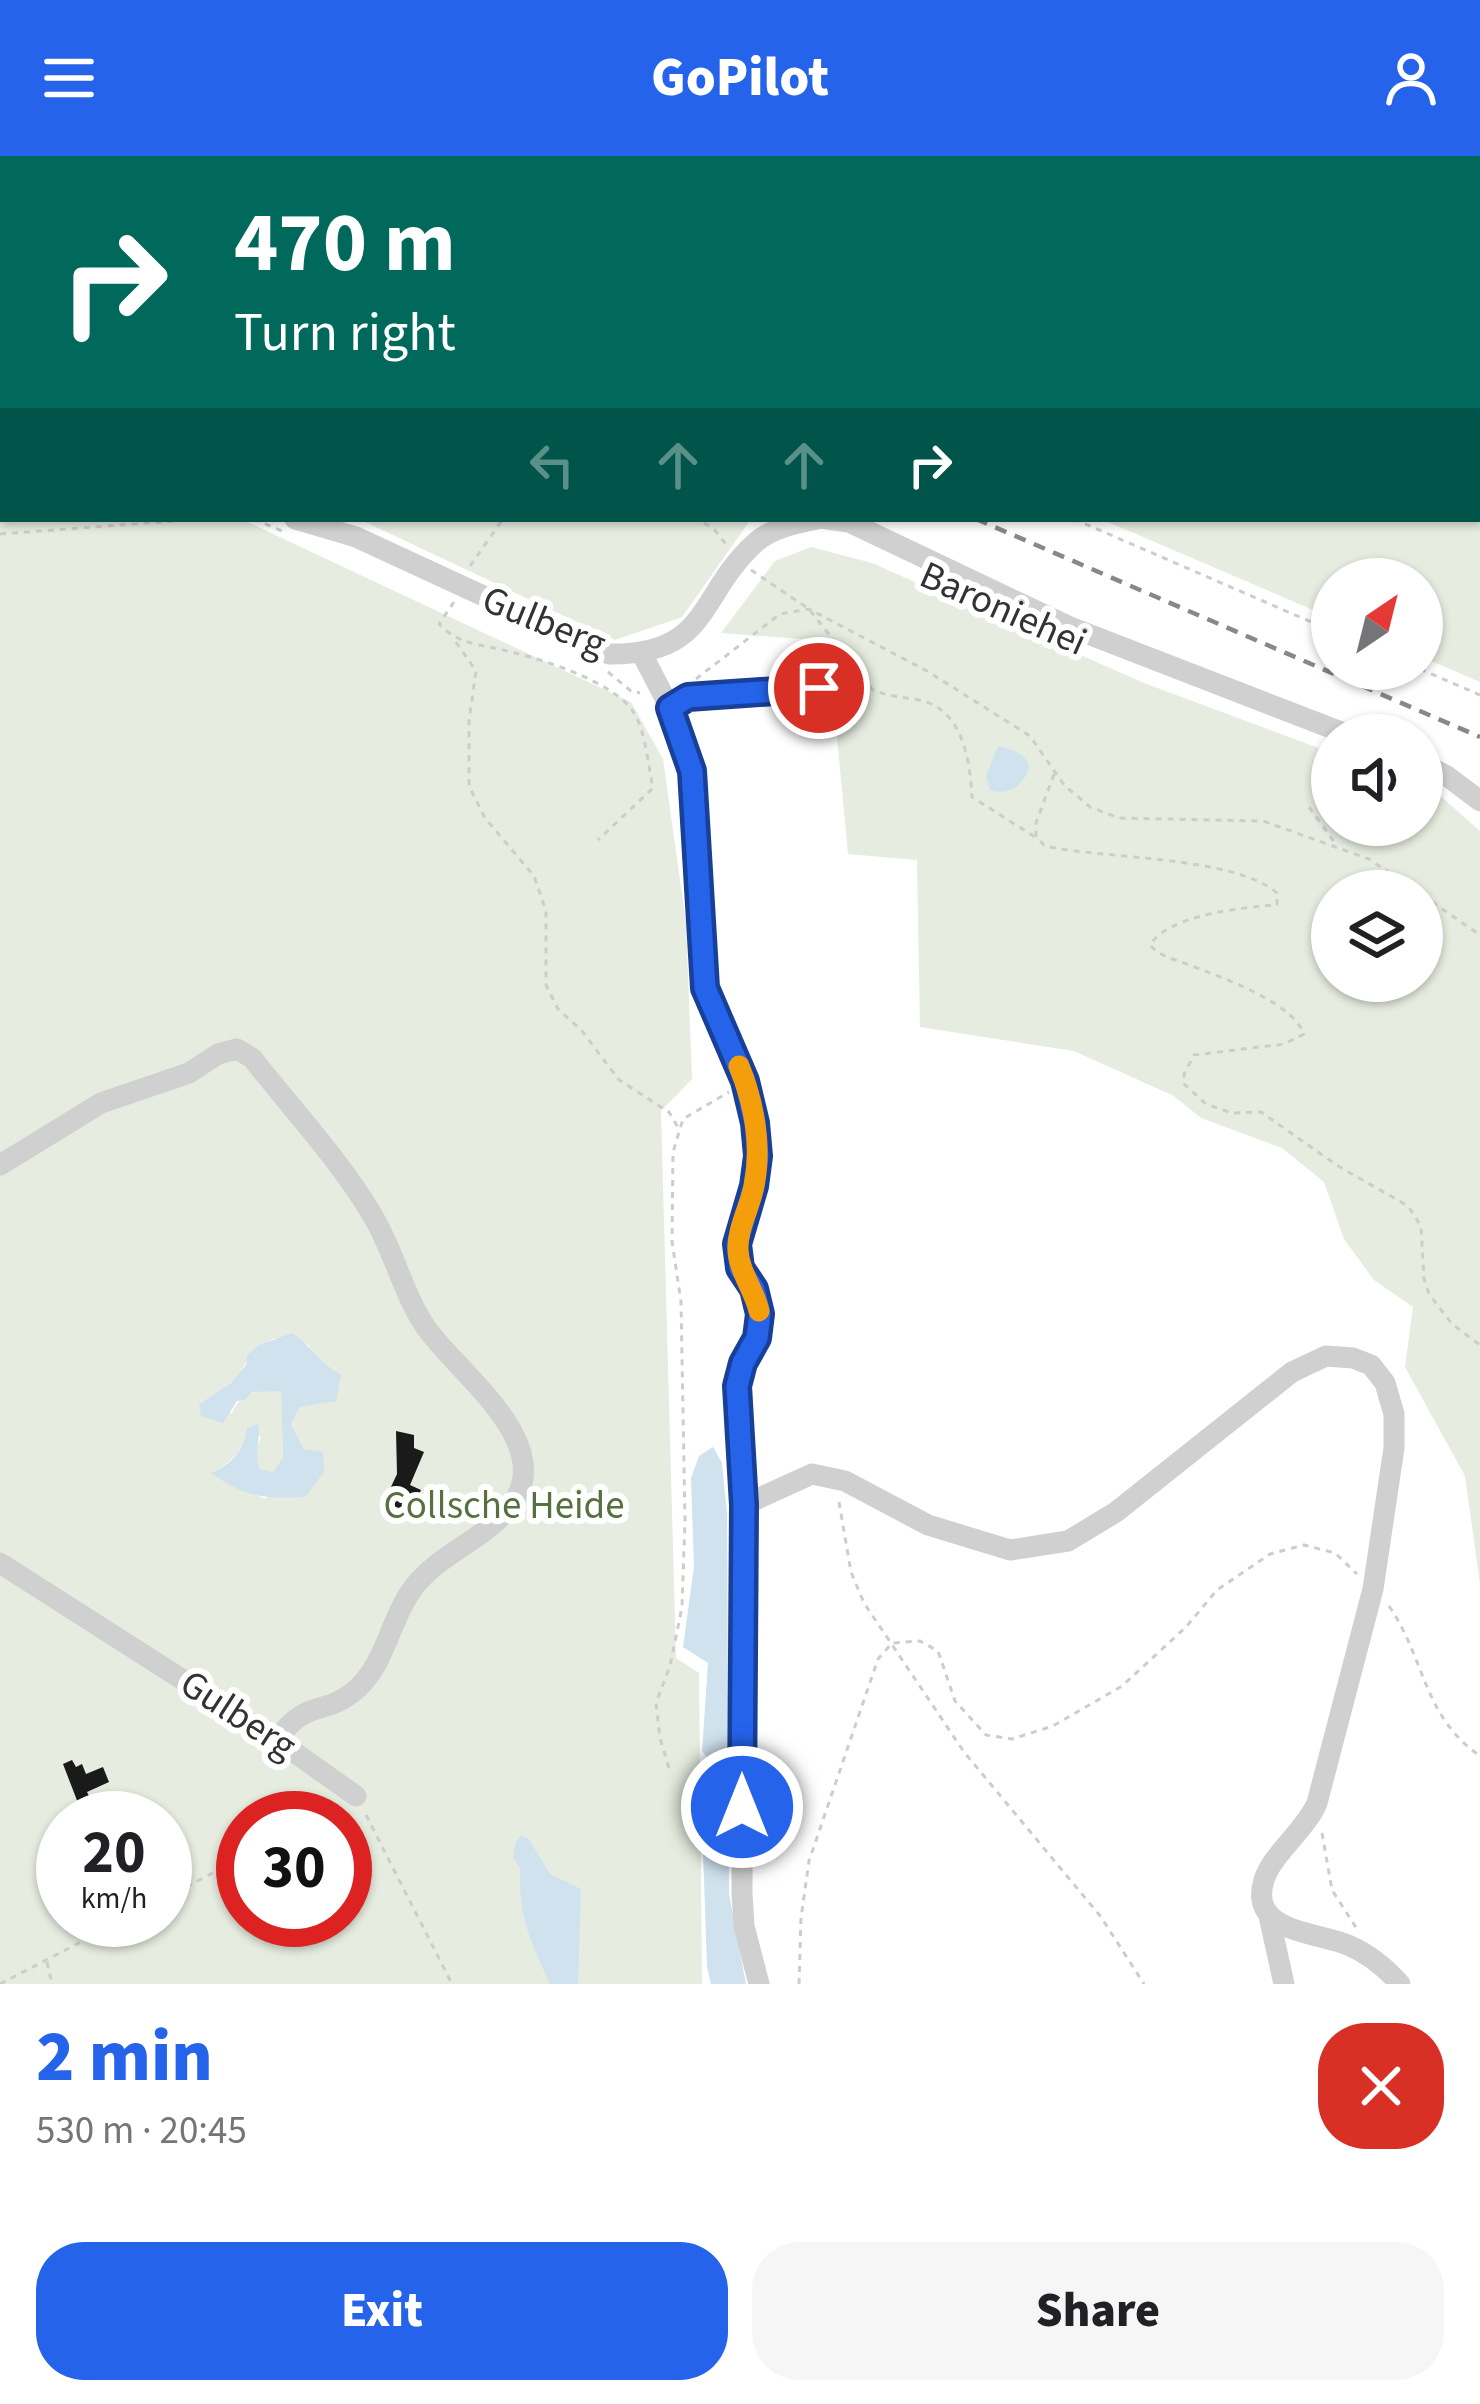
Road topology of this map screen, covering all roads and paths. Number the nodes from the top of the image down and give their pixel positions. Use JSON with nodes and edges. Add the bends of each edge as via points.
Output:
{"nodes":[{"id":1,"x":161,"y":522,"type":"edge"},
{"id":2,"x":306,"y":522,"type":"edge"},
{"id":3,"x":501,"y":522,"type":"edge"},
{"id":4,"x":800,"y":522,"type":"edge"},
{"id":5,"x":849,"y":522,"type":"edge"},
{"id":6,"x":1081,"y":522,"type":"edge"},
{"id":7,"x":704,"y":523,"type":"dead end"},
{"id":8,"x":0,"y":534,"type":"edge"},
{"id":9,"x":751,"y":563,"type":"junction"},
{"id":10,"x":459,"y":587,"type":"junction"},
{"id":11,"x":809,"y":609,"type":"junction"},
{"id":12,"x":1311,"y":622,"type":"edge"},
{"id":13,"x":456,"y":642,"type":"junction"},
{"id":14,"x":642,"y":654,"type":"junction"},
{"id":15,"x":1443,"y":679,"type":"edge"},
{"id":16,"x":819,"y":688,"type":"dead end"},
{"id":17,"x":1480,"y":695,"type":"edge"},
{"id":18,"x":679,"y":702,"type":"junction"},
{"id":19,"x":1311,"y":720,"type":"edge"},
{"id":20,"x":1054,"y":774,"type":"junction"},
{"id":21,"x":1443,"y":774,"type":"edge"},
{"id":22,"x":1480,"y":801,"type":"edge"},
{"id":23,"x":1309,"y":807,"type":"dead end"},
{"id":24,"x":1311,"y":810,"type":"edge"},
{"id":25,"x":1311,"y":836,"type":"edge"},
{"id":26,"x":1036,"y":837,"type":"junction"},
{"id":27,"x":598,"y":840,"type":"dead end"},
{"id":28,"x":1340,"y":846,"type":"edge"},
{"id":29,"x":1385,"y":870,"type":"edge"},
{"id":30,"x":1443,"y":910,"type":"edge"},
{"id":31,"x":1480,"y":935,"type":"edge"},
{"id":32,"x":745,"y":1081,"type":"junction"},
{"id":33,"x":680,"y":1130,"type":"junction"},
{"id":34,"x":0,"y":1165,"type":"edge"},
{"id":35,"x":1480,"y":1345,"type":"edge"},
{"id":36,"x":829,"y":1478,"type":"junction"},
{"id":37,"x":744,"y":1505,"type":"junction"},
{"id":38,"x":0,"y":1563,"type":"edge"},
{"id":39,"x":1373,"y":1589,"type":"junction"},
{"id":40,"x":892,"y":1643,"type":"junction"},
{"id":41,"x":277,"y":1740,"type":"junction"},
{"id":42,"x":1480,"y":1756,"type":"edge"},
{"id":43,"x":669,"y":1768,"type":"dead end"},
{"id":44,"x":349,"y":1791,"type":"edge"},
{"id":45,"x":1317,"y":1803,"type":"junction"},
{"id":46,"x":372,"y":1827,"type":"edge"},
{"id":47,"x":1269,"y":1916,"type":"junction"},
{"id":48,"x":72,"y":1947,"type":"edge"},
{"id":49,"x":1372,"y":1957,"type":"junction"},
{"id":50,"x":47,"y":1960,"type":"junction"},
{"id":51,"x":0,"y":1984,"type":"edge"},
{"id":52,"x":52,"y":1984,"type":"edge"},
{"id":53,"x":452,"y":1984,"type":"edge"},
{"id":54,"x":759,"y":1984,"type":"edge"},
{"id":55,"x":799,"y":1984,"type":"edge"},
{"id":56,"x":1144,"y":1984,"type":"edge"},
{"id":57,"x":1284,"y":1984,"type":"edge"},
{"id":58,"x":1400,"y":1984,"type":"edge"}],
"edges":[{"from":1,"to":8,"type":"path"},
{"from":2,"to":10,"type":"street","name":"Gulberg"},
{"from":3,"to":10,"type":"path"},
{"from":4,"to":9,"type":"street","via":[[760,538]]},
{"from":5,"to":19,"type":"street","name":"Baroniehei","via":[[1089,635]]},
{"from":6,"to":12,"type":"path"},
{"from":7,"to":9,"type":"path"},
{"from":9,"to":11,"type":"path"},
{"from":9,"to":14,"type":"street","via":[[686,635]]},
{"from":10,"to":13,"type":"path","via":[[439,624]]},
{"from":10,"to":14,"type":"street","name":"Gulberg","via":[[609,654]]},
{"from":11,"to":18,"type":"path","via":[[780,614],[698,675]]},
{"from":11,"to":20,"type":"path","via":[[1030,736]]},
{"from":11,"to":26,"type":"path","via":[[872,689],[940,709],[967,749],[972,797]]},
{"from":13,"to":27,"type":"path","via":[[573,672],[634,713],[653,788]]},
{"from":13,"to":33,"type":"path","via":[[476,671],[469,786],[534,876],[546,911],[546,985],[620,1080],[669,1112]]},
{"from":14,"to":18,"type":"street","name":"Gulberg"},
{"from":15,"to":17,"type":"path"},
{"from":16,"to":18,"type":"street"},
{"from":18,"to":32,"type":"street","name":"Gulberg","via":[[692,771],[705,988]]},
{"from":20,"to":25,"type":"path","via":[[1090,806],[1119,818],[1263,821]]},
{"from":20,"to":26,"type":"path"},
{"from":21,"to":22,"type":"street"},
{"from":23,"to":24,"type":"path"},
{"from":26,"to":35,"type":"path","via":[[1059,849],[1221,871],[1277,893],[1276,905],[1199,917],[1157,932],[1150,945],[1285,1009],[1304,1034],[1284,1044],[1193,1055],[1184,1084],[1206,1104],[1262,1112],[1408,1206],[1421,1226],[1430,1294]]},
{"from":28,"to":29,"type":"path"},
{"from":30,"to":31,"type":"path"},
{"from":32,"to":33,"type":"path","via":[[691,1111]]},
{"from":32,"to":37,"type":"street","name":"Gulberg","via":[[758,1156],[737,1244],[760,1314],[737,1386]]},
{"from":33,"to":43,"type":"path","via":[[672,1241],[681,1302],[682,1606],[656,1702]]},
{"from":34,"to":41,"type":"street","via":[[101,1102],[237,1048],[374,1217],[425,1326],[500,1408],[524,1467],[517,1497],[410,1592],[379,1663],[350,1695],[305,1710]]},
{"from":36,"to":37,"type":"street","via":[[812,1474]]},
{"from":36,"to":39,"type":"street","via":[[928,1525],[1010,1550],[1068,1541],[1292,1372],[1327,1356],[1353,1358],[1385,1383],[1394,1414]]},
{"from":36,"to":40,"type":"path","via":[[851,1572]]},
{"from":37,"to":54,"type":"street","name":"Gulberg","via":[[742,1893]]},
{"from":38,"to":41,"type":"street","name":"Gulberg"},
{"from":39,"to":40,"type":"path","via":[[1335,1553],[1304,1545],[1270,1554],[1216,1590],[1122,1685],[1053,1726],[1012,1739],[986,1735],[955,1701],[938,1651],[920,1641]]},
{"from":39,"to":42,"type":"path","via":[[1393,1610],[1441,1720]]},
{"from":39,"to":45,"type":"street"},
{"from":40,"to":55,"type":"path","via":[[878,1659],[809,1861]]},
{"from":40,"to":56,"type":"path","via":[[964,1752],[1101,1918]]},
{"from":41,"to":44,"type":"street","name":"Gulberg"},
{"from":45,"to":47,"type":"street","via":[[1265,1874],[1261,1896]]},
{"from":45,"to":49,"type":"path","via":[[1332,1890]]},
{"from":46,"to":53,"type":"path"},
{"from":47,"to":49,"type":"street"},
{"from":47,"to":57,"type":"street"},
{"from":48,"to":50,"type":"path"},
{"from":49,"to":58,"type":"street"},
{"from":50,"to":51,"type":"path"},
{"from":50,"to":52,"type":"path"}]}
